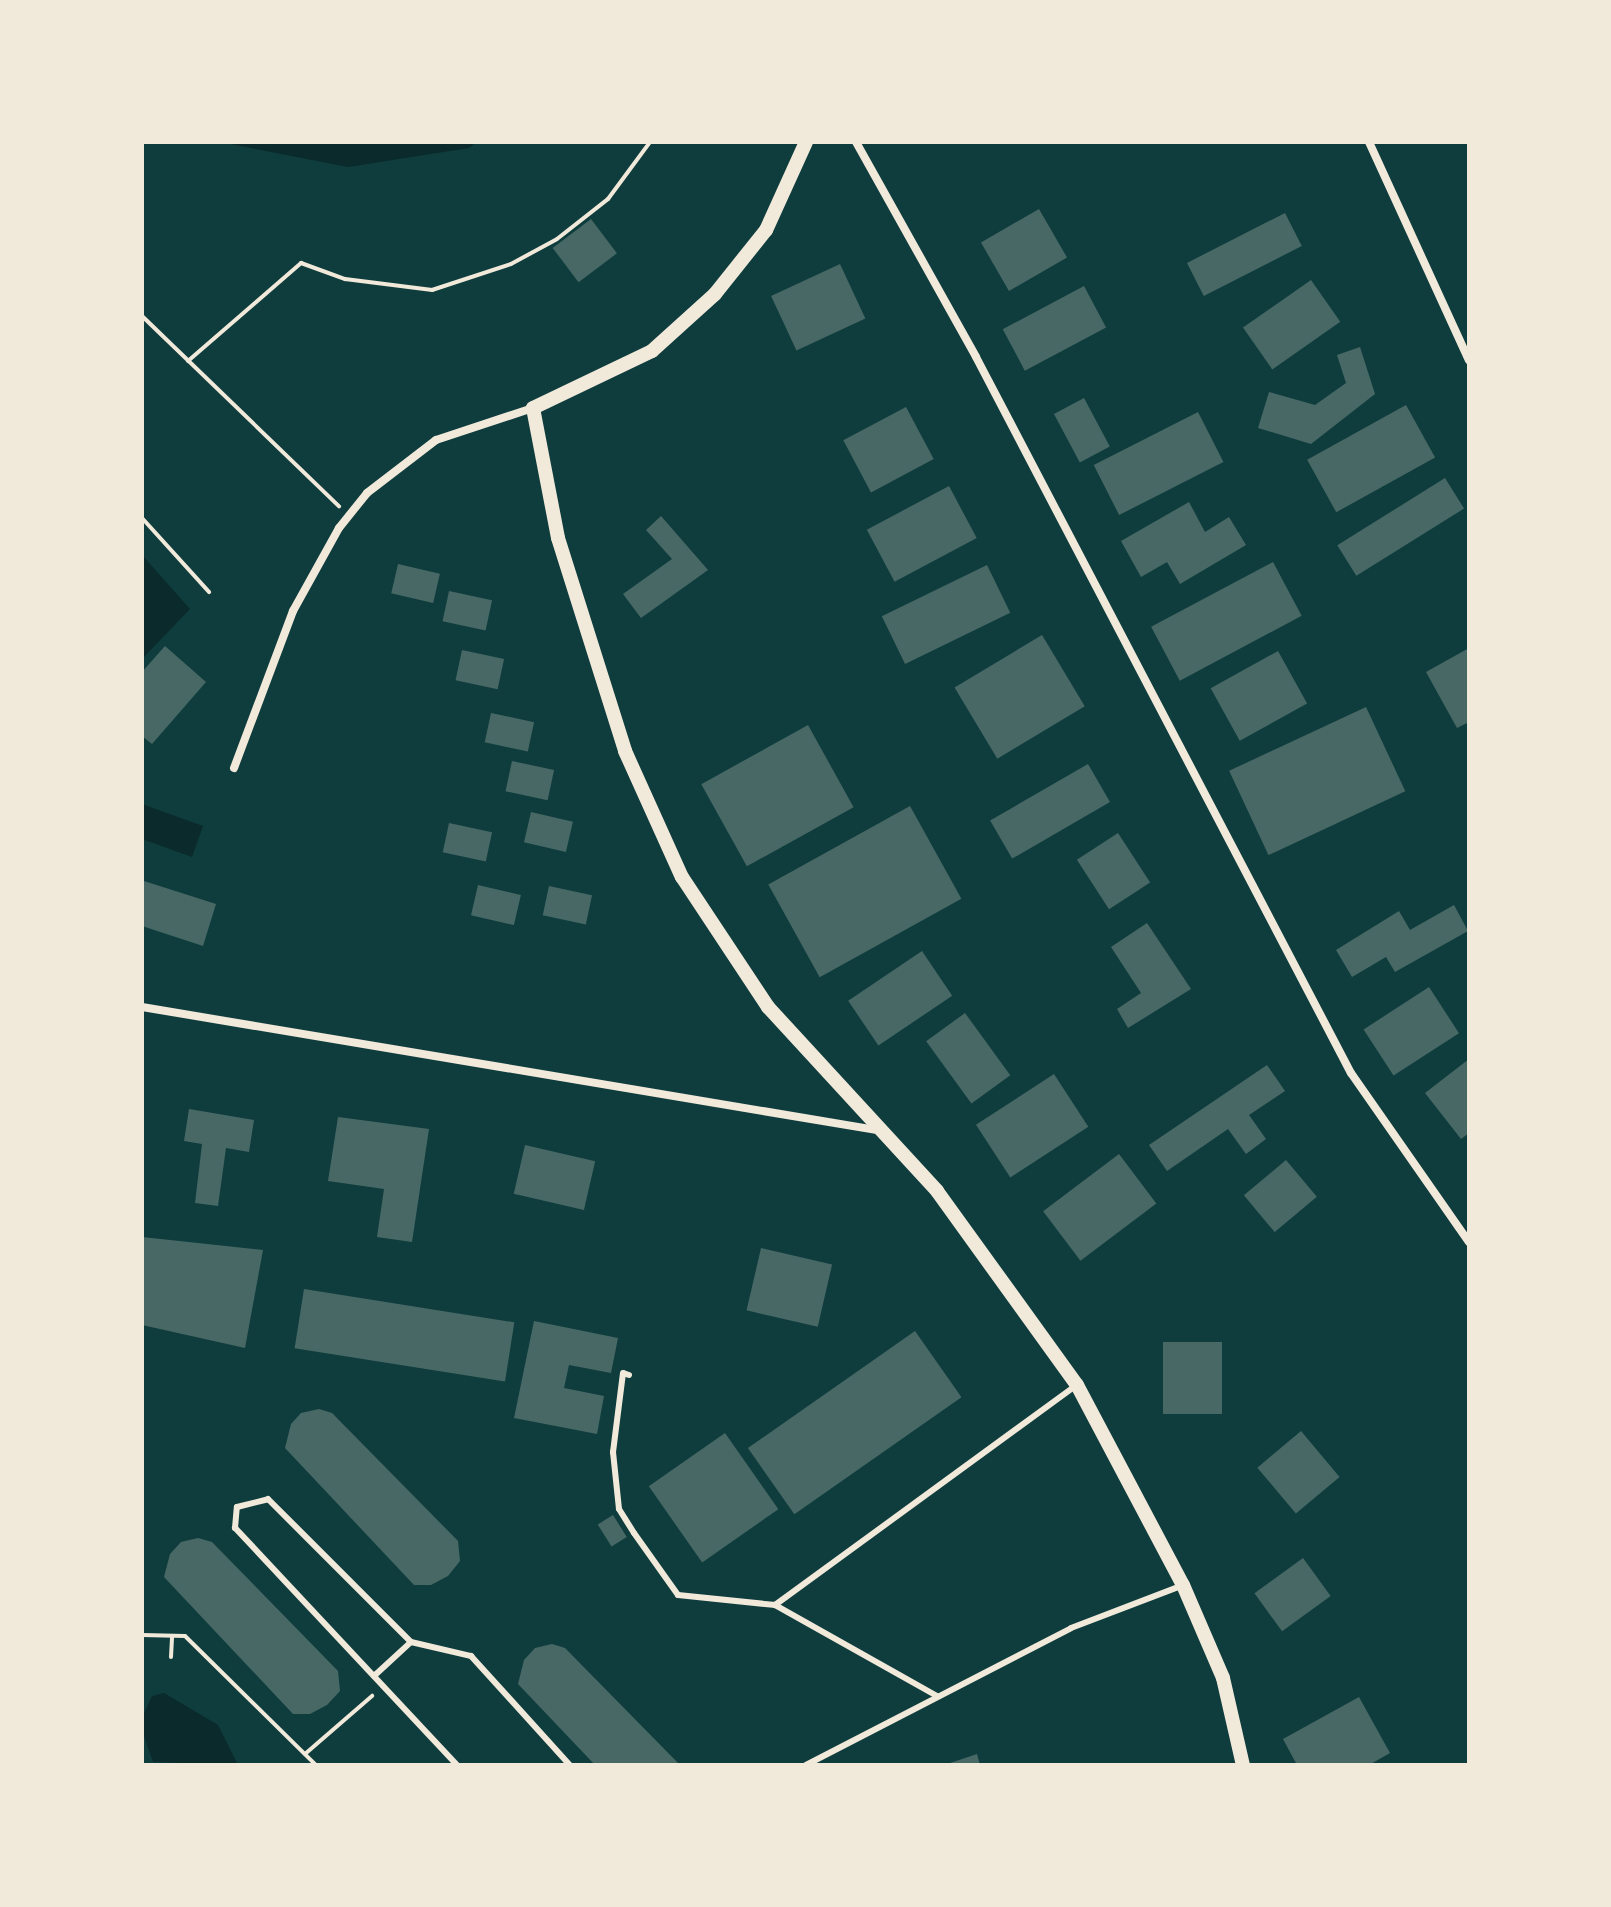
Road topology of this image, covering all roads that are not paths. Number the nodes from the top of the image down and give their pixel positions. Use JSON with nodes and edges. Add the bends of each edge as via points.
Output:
{"nodes":[{"id":1,"x":806,"y":142,"type":"edge"},
{"id":2,"x":856,"y":142,"type":"edge"},
{"id":3,"x":1369,"y":142,"type":"edge"},
{"id":4,"x":1469,"y":360,"type":"edge"},
{"id":5,"x":533,"y":408,"type":"junction"},
{"id":6,"x":234,"y":768,"type":"dead end"},
{"id":7,"x":142,"y":1007,"type":"edge"},
{"id":8,"x":882,"y":1131,"type":"junction"},
{"id":9,"x":1469,"y":1242,"type":"edge"},
{"id":10,"x":629,"y":1375,"type":"dead end"},
{"id":11,"x":1077,"y":1385,"type":"junction"},
{"id":12,"x":1183,"y":1585,"type":"junction"},
{"id":13,"x":775,"y":1605,"type":"junction"},
{"id":14,"x":411,"y":1642,"type":"junction"},
{"id":15,"x":374,"y":1676,"type":"junction"},
{"id":16,"x":937,"y":1696,"type":"junction"},
{"id":17,"x":457,"y":1765,"type":"edge"},
{"id":18,"x":570,"y":1765,"type":"edge"},
{"id":19,"x":806,"y":1765,"type":"edge"},
{"id":20,"x":1243,"y":1765,"type":"edge"}],
"edges":[{"from":1,"to":5,"type":"street","via":[[766,230],[705,304],[652,351]]},
{"from":2,"to":9,"type":"street","via":[[998,399],[1351,1073]]},
{"from":3,"to":4,"type":"street"},
{"from":5,"to":6,"type":"street","via":[[436,440],[401,463],[349,516],[293,611]]},
{"from":5,"to":8,"type":"street","via":[[558,538],[625,751],[682,877],[768,1007]]},
{"from":7,"to":8,"type":"street"},
{"from":8,"to":11,"type":"street","via":[[937,1191]]},
{"from":10,"to":13,"type":"lane","via":[[623,1373],[613,1452],[619,1509],[634,1533],[678,1595]]},
{"from":11,"to":12,"type":"street"},
{"from":11,"to":13,"type":"lane"},
{"from":12,"to":16,"type":"lane","via":[[1071,1628]]},
{"from":12,"to":20,"type":"street","via":[[1223,1678]]},
{"from":13,"to":16,"type":"lane"},
{"from":14,"to":15,"type":"lane"},
{"from":14,"to":15,"type":"lane","via":[[268,1499],[237,1507],[235,1528]]},
{"from":14,"to":18,"type":"lane","via":[[471,1656]]},
{"from":15,"to":17,"type":"lane"},
{"from":16,"to":19,"type":"lane"}]}
